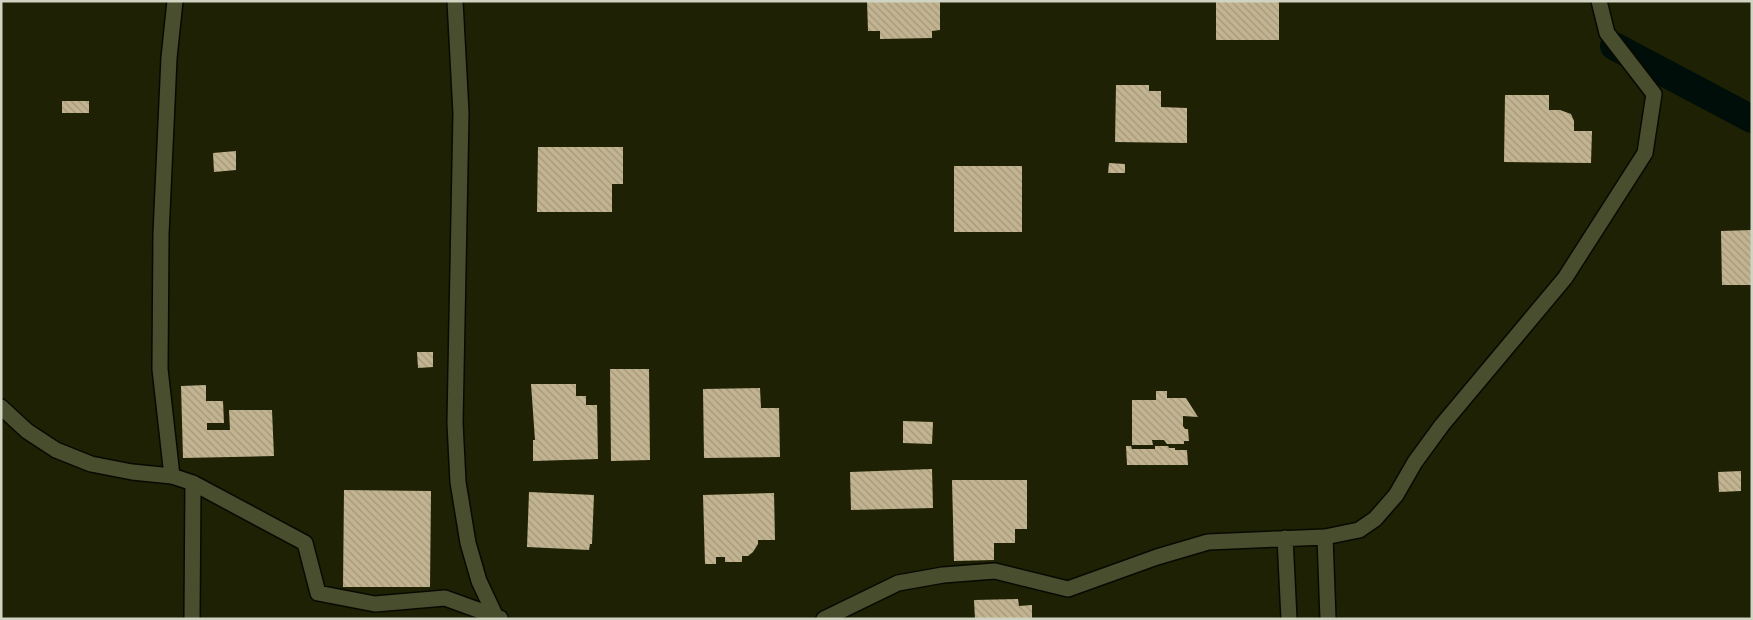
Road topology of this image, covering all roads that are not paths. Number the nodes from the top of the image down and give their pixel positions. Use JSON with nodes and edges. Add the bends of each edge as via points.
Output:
{"nodes":[{"id":1,"x":174,"y":1,"type":"edge"},
{"id":2,"x":454,"y":1,"type":"edge"},
{"id":3,"x":1599,"y":1,"type":"edge"},
{"id":4,"x":1,"y":407,"type":"edge"},
{"id":5,"x":172,"y":476,"type":"junction"},
{"id":6,"x":193,"y":483,"type":"junction"},
{"id":7,"x":1325,"y":537,"type":"junction"},
{"id":8,"x":1285,"y":538,"type":"junction"},
{"id":9,"x":498,"y":617,"type":"edge"},
{"id":10,"x":192,"y":619,"type":"edge"},
{"id":11,"x":824,"y":619,"type":"edge"},
{"id":12,"x":1289,"y":619,"type":"edge"},
{"id":13,"x":1328,"y":619,"type":"edge"}],
"edges":[{"from":1,"to":5,"type":"street","via":[[162,224],[160,369]]},
{"from":2,"to":9,"type":"street","via":[[461,113],[455,423],[458,482],[468,543],[479,581]]},
{"from":3,"to":7,"type":"street","via":[[1607,33],[1654,94],[1645,153],[1565,278],[1442,425],[1396,495],[1375,519],[1359,530]]},
{"from":4,"to":5,"type":"street","via":[[27,431],[56,450],[90,464]]},
{"from":5,"to":6,"type":"street"},
{"from":6,"to":9,"type":"street","via":[[305,543],[318,593],[375,604],[445,598]]},
{"from":6,"to":10,"type":"street"},
{"from":7,"to":8,"type":"street"},
{"from":7,"to":13,"type":"street"},
{"from":8,"to":11,"type":"street","via":[[1208,542],[1068,589],[995,571],[943,575],[898,583]]},
{"from":8,"to":12,"type":"street"}]}
